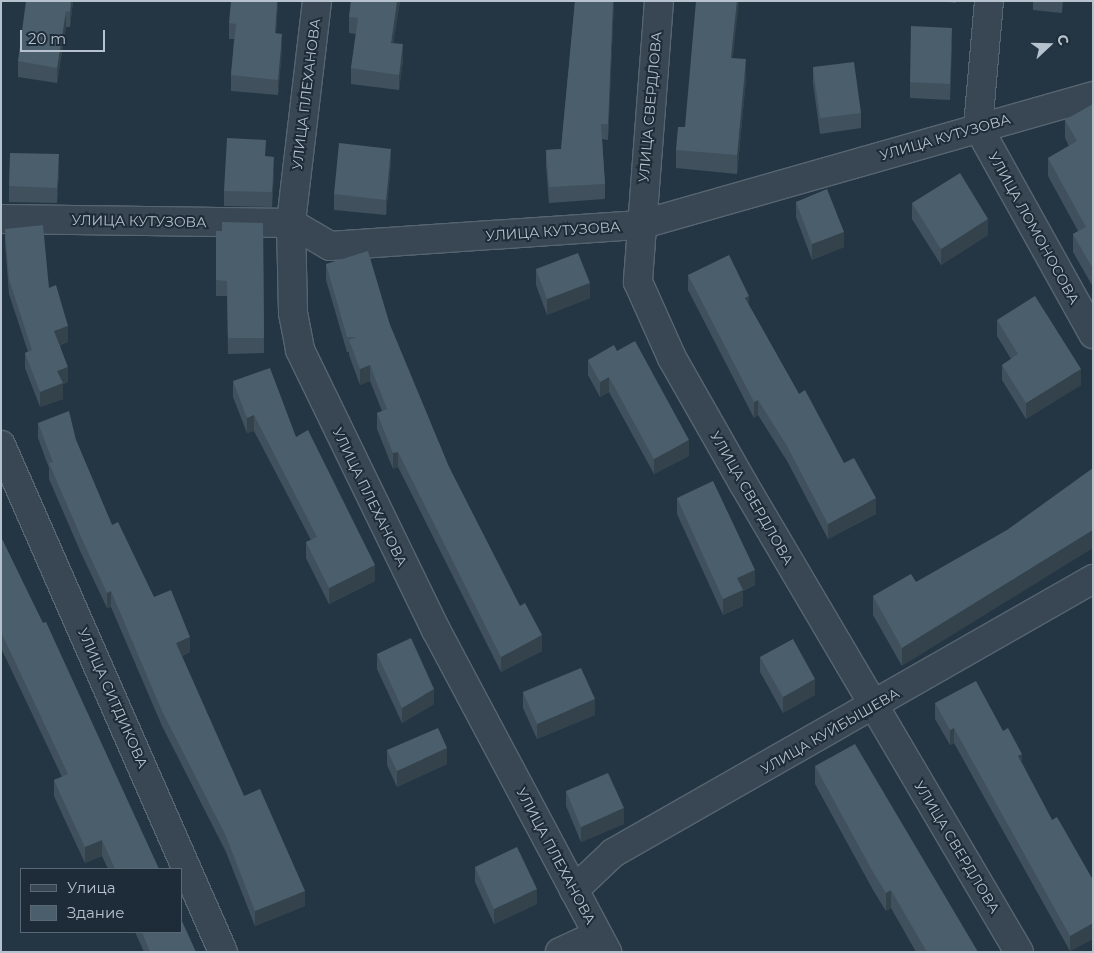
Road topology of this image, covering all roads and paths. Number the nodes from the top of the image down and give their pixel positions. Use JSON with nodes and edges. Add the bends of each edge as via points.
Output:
{"nodes":[{"id":1,"x":317,"y":1,"type":"edge"},
{"id":2,"x":659,"y":1,"type":"edge"},
{"id":3,"x":989,"y":1,"type":"edge"},
{"id":4,"x":1093,"y":96,"type":"edge"},
{"id":5,"x":978,"y":127,"type":"junction"},
{"id":6,"x":1,"y":219,"type":"edge"},
{"id":7,"x":290,"y":223,"type":"junction"},
{"id":8,"x":640,"y":225,"type":"junction"},
{"id":9,"x":1093,"y":334,"type":"edge"},
{"id":10,"x":1,"y":445,"type":"edge"},
{"id":11,"x":1093,"y":579,"type":"edge"},
{"id":12,"x":874,"y":707,"type":"junction"},
{"id":13,"x":574,"y":890,"type":"junction"},
{"id":14,"x":602,"y":943,"type":"edge"},
{"id":15,"x":223,"y":952,"type":"edge"},
{"id":16,"x":560,"y":952,"type":"edge"},
{"id":17,"x":1018,"y":952,"type":"edge"}],
"edges":[{"from":1,"to":7,"type":"street","name":"УЛИЦА ПЛЕХАНОВА"},
{"from":2,"to":8,"type":"street","name":"УЛИЦА СВЕРДЛОВА"},
{"from":3,"to":5,"type":"street"},
{"from":4,"to":5,"type":"street","name":"УЛИЦА КУТУЗОВА"},
{"from":5,"to":8,"type":"street","name":"УЛИЦА КУТУЗОВА"},
{"from":5,"to":9,"type":"street","name":"УЛИЦА ЛОМОНОСОВА"},
{"from":6,"to":7,"type":"street","name":"УЛИЦА КУТУЗОВА"},
{"from":7,"to":8,"type":"street","name":"УЛИЦА КУТУЗОВА","via":[[330,246]]},
{"from":7,"to":13,"type":"street","name":"УЛИЦА ПЛЕХАНОВА","via":[[293,313],[300,350],[436,630]]},
{"from":8,"to":12,"type":"street","name":"УЛИЦА СВЕРДЛОВА","via":[[638,282],[672,358]]},
{"from":10,"to":15,"type":"street","name":"УЛИЦА СИТДИКОВА"},
{"from":11,"to":12,"type":"street","name":"УЛИЦА КУЙБЫШЕВА"},
{"from":12,"to":13,"type":"street","name":"УЛИЦА КУЙБЫШЕВА","via":[[613,853]]},
{"from":12,"to":17,"type":"street","name":"УЛИЦА СВЕРДЛОВА"},
{"from":13,"to":14,"type":"street","name":"УЛИЦА ПЛЕХАНОВА"},
{"from":14,"to":16,"type":"street"}]}
